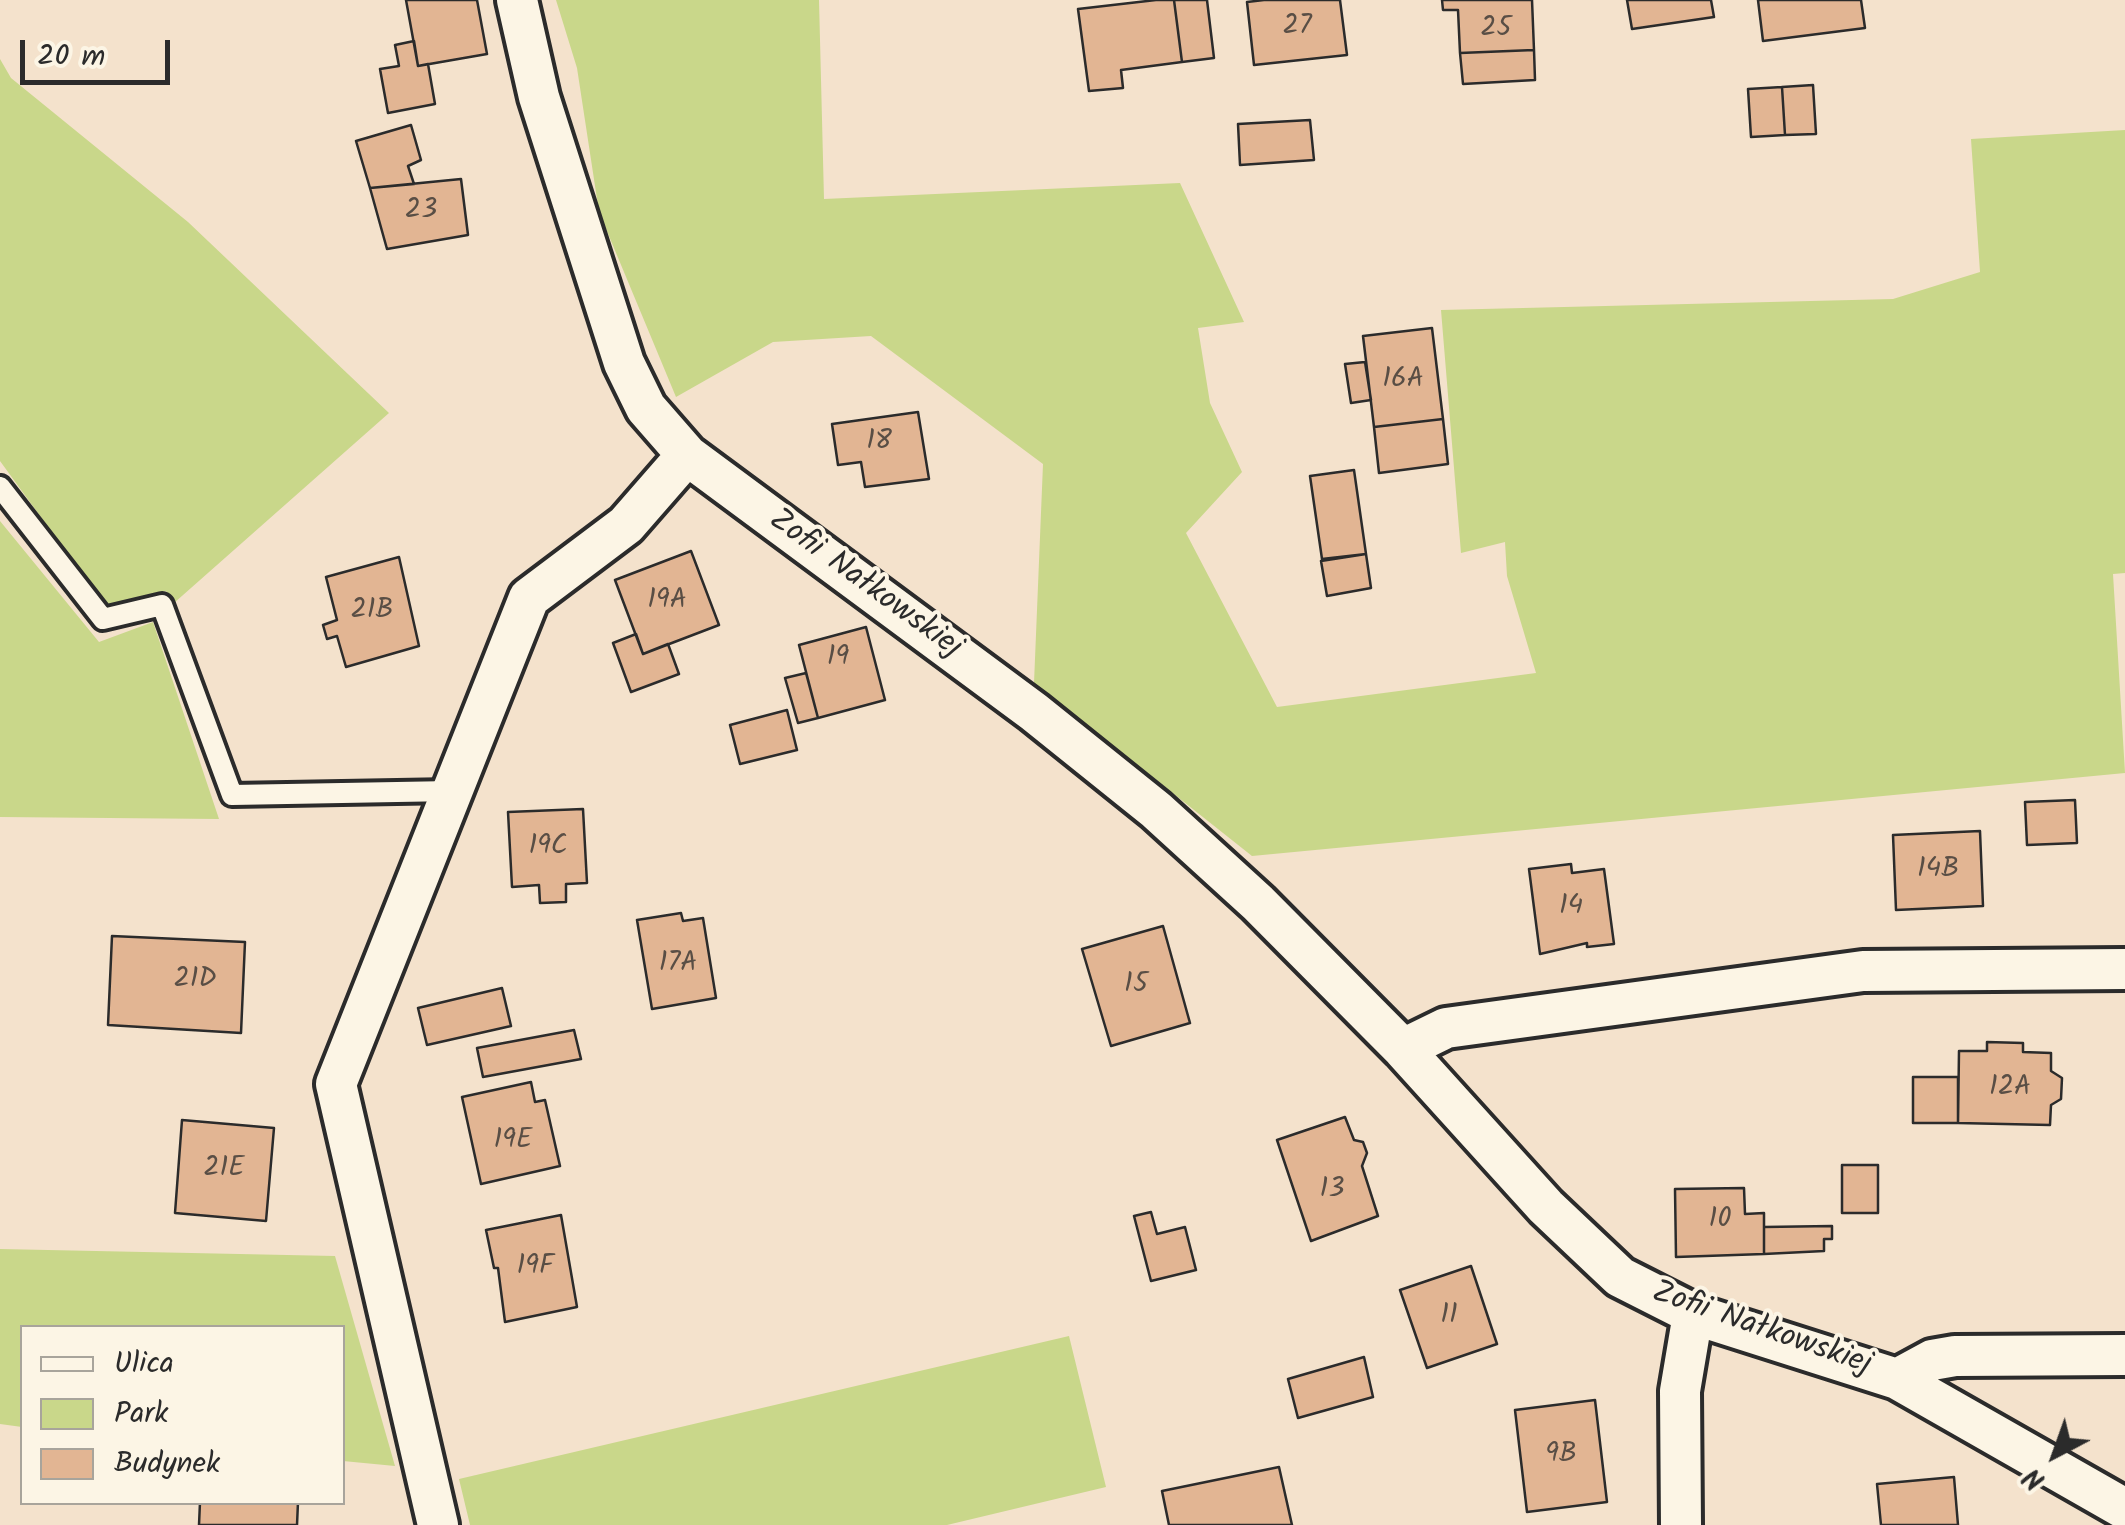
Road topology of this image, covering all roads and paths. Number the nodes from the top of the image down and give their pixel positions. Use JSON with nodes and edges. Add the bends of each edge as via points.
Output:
{"nodes":[{"id":1,"x":517,"y":0,"type":"edge"},
{"id":2,"x":686,"y":455,"type":"junction"},
{"id":3,"x":0,"y":487,"type":"edge"},
{"id":4,"x":452,"y":791,"type":"junction"},
{"id":5,"x":2125,"y":970,"type":"edge"},
{"id":6,"x":1403,"y":1048,"type":"junction"},
{"id":7,"x":1693,"y":1314,"type":"junction"},
{"id":8,"x":2125,"y":1355,"type":"edge"},
{"id":9,"x":1897,"y":1379,"type":"junction"},
{"id":10,"x":2125,"y":1509,"type":"edge"},
{"id":11,"x":438,"y":1525,"type":"edge"},
{"id":12,"x":1681,"y":1525,"type":"edge"}],
"edges":[{"from":1,"to":2,"type":"street","name":"Zofii Nałkowskiej","via":[[539,97],[624,363],[646,408]]},
{"from":2,"to":4,"type":"street","via":[[626,526],[529,598]]},
{"from":2,"to":6,"type":"street","name":"Zofii Nałkowskiej","via":[[1156,810]]},
{"from":3,"to":4,"type":"lane","via":[[102,619],[162,605],[232,796]]},
{"from":4,"to":11,"type":"street","via":[[336,1084]]},
{"from":5,"to":6,"type":"street","via":[[1863,971],[1446,1028]]},
{"from":6,"to":7,"type":"street","name":"Zofii Nałkowskiej","via":[[1588,1250],[1620,1277]]},
{"from":7,"to":9,"type":"street","name":"Zofii Nałkowskiej"},
{"from":7,"to":12,"type":"street","via":[[1680,1391]]},
{"from":8,"to":9,"type":"street","via":[[1955,1356]]},
{"from":9,"to":10,"type":"street","name":"Zofii Nałkowskiej"}]}
